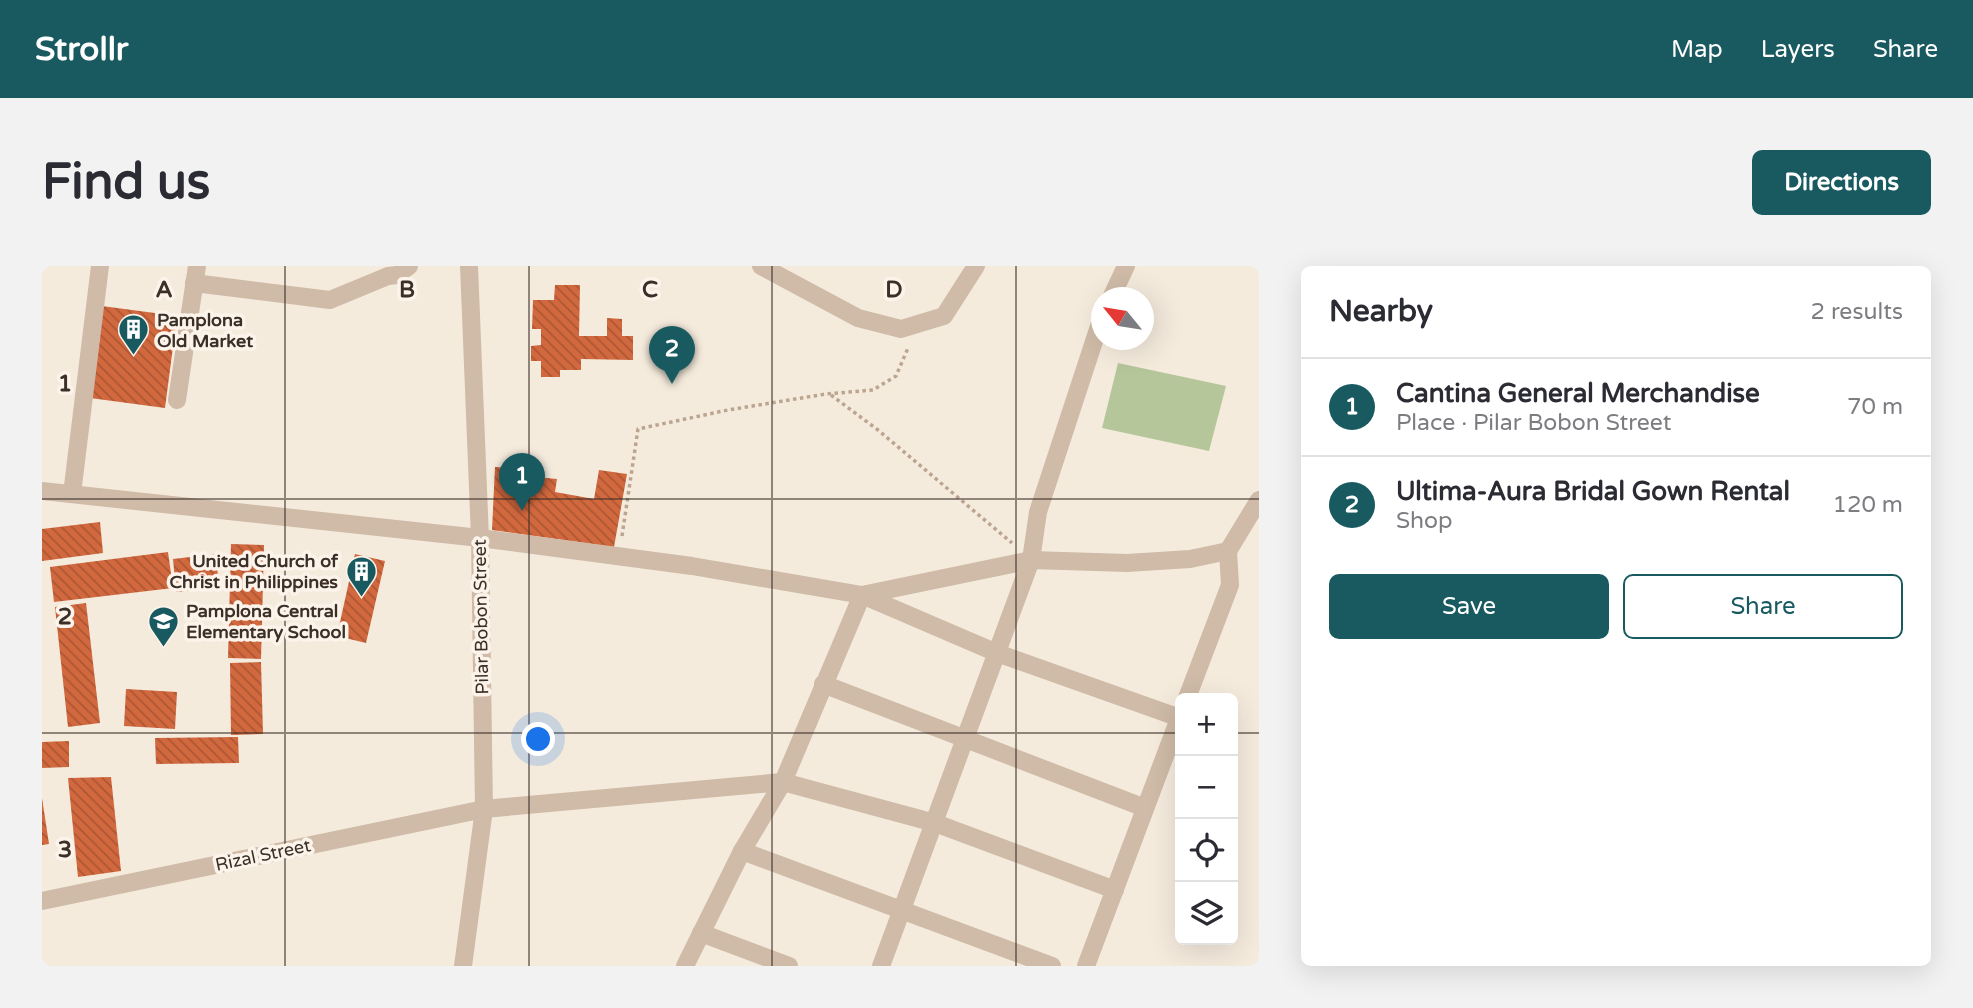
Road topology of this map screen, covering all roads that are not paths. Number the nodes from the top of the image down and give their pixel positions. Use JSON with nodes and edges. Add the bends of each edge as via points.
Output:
{"nodes":[{"id":1,"x":100,"y":266,"type":"edge"},
{"id":2,"x":409,"y":266,"type":"edge"},
{"id":3,"x":469,"y":266,"type":"edge"},
{"id":4,"x":761,"y":266,"type":"edge"},
{"id":5,"x":976,"y":266,"type":"edge"},
{"id":6,"x":1126,"y":266,"type":"edge"},
{"id":7,"x":195,"y":275,"type":"edge"},
{"id":8,"x":1116,"y":287,"type":"edge"},
{"id":9,"x":1091,"y":350,"type":"edge"},
{"id":10,"x":177,"y":400,"type":"dead end"},
{"id":11,"x":42,"y":491,"type":"edge"},
{"id":12,"x":72,"y":494,"type":"junction"},
{"id":13,"x":1259,"y":500,"type":"edge"},
{"id":14,"x":480,"y":538,"type":"junction"},
{"id":15,"x":1228,"y":551,"type":"junction"},
{"id":16,"x":1031,"y":560,"type":"junction"},
{"id":17,"x":862,"y":595,"type":"junction"},
{"id":18,"x":997,"y":653,"type":"junction"},
{"id":19,"x":823,"y":684,"type":"junction"},
{"id":20,"x":1189,"y":693,"type":"edge"},
{"id":21,"x":1175,"y":715,"type":"edge"},
{"id":22,"x":1175,"y":730,"type":"edge"},
{"id":23,"x":966,"y":739,"type":"junction"},
{"id":24,"x":783,"y":782,"type":"junction"},
{"id":25,"x":1145,"y":808,"type":"junction"},
{"id":26,"x":484,"y":809,"type":"junction"},
{"id":27,"x":936,"y":823,"type":"junction"},
{"id":28,"x":742,"y":850,"type":"junction"},
{"id":29,"x":1115,"y":890,"type":"junction"},
{"id":30,"x":42,"y":901,"type":"edge"},
{"id":31,"x":902,"y":910,"type":"junction"},
{"id":32,"x":701,"y":933,"type":"junction"},
{"id":33,"x":463,"y":966,"type":"edge"},
{"id":34,"x":685,"y":966,"type":"edge"},
{"id":35,"x":789,"y":966,"type":"edge"},
{"id":36,"x":881,"y":966,"type":"edge"},
{"id":37,"x":1052,"y":966,"type":"edge"},
{"id":38,"x":1086,"y":966,"type":"edge"}],
"edges":[{"from":1,"to":12,"type":"street"},
{"from":2,"to":7,"type":"street","via":[[397,275],[330,300]]},
{"from":3,"to":14,"type":"street","name":"Pilar Bobon Street"},
{"from":4,"to":5,"type":"street","via":[[858,318],[901,329],[944,316]]},
{"from":6,"to":8,"type":"street"},
{"from":7,"to":10,"type":"street"},
{"from":9,"to":16,"type":"street","via":[[1038,512]]},
{"from":11,"to":12,"type":"street"},
{"from":12,"to":14,"type":"street"},
{"from":13,"to":15,"type":"street"},
{"from":14,"to":17,"type":"street"},
{"from":14,"to":26,"type":"street","name":"Pilar Bobon Street"},
{"from":15,"to":16,"type":"street","via":[[1127,563]]},
{"from":15,"to":20,"type":"street","via":[[1230,585]]},
{"from":16,"to":17,"type":"street"},
{"from":16,"to":18,"type":"street"},
{"from":17,"to":18,"type":"street"},
{"from":17,"to":19,"type":"street"},
{"from":18,"to":21,"type":"street"},
{"from":18,"to":23,"type":"street"},
{"from":19,"to":23,"type":"street"},
{"from":19,"to":24,"type":"street"},
{"from":22,"to":25,"type":"street"},
{"from":23,"to":25,"type":"street"},
{"from":23,"to":27,"type":"street"},
{"from":24,"to":26,"type":"street","name":"Rizal Street"},
{"from":24,"to":27,"type":"street"},
{"from":24,"to":28,"type":"street"},
{"from":25,"to":29,"type":"street"},
{"from":26,"to":30,"type":"street","name":"Rizal Street"},
{"from":26,"to":33,"type":"street","name":"Pilar Bobon Street"},
{"from":27,"to":29,"type":"street"},
{"from":27,"to":31,"type":"street"},
{"from":28,"to":31,"type":"street"},
{"from":28,"to":32,"type":"street"},
{"from":29,"to":38,"type":"street"},
{"from":31,"to":36,"type":"street"},
{"from":31,"to":37,"type":"street"},
{"from":32,"to":34,"type":"street"},
{"from":32,"to":35,"type":"street"}]}
